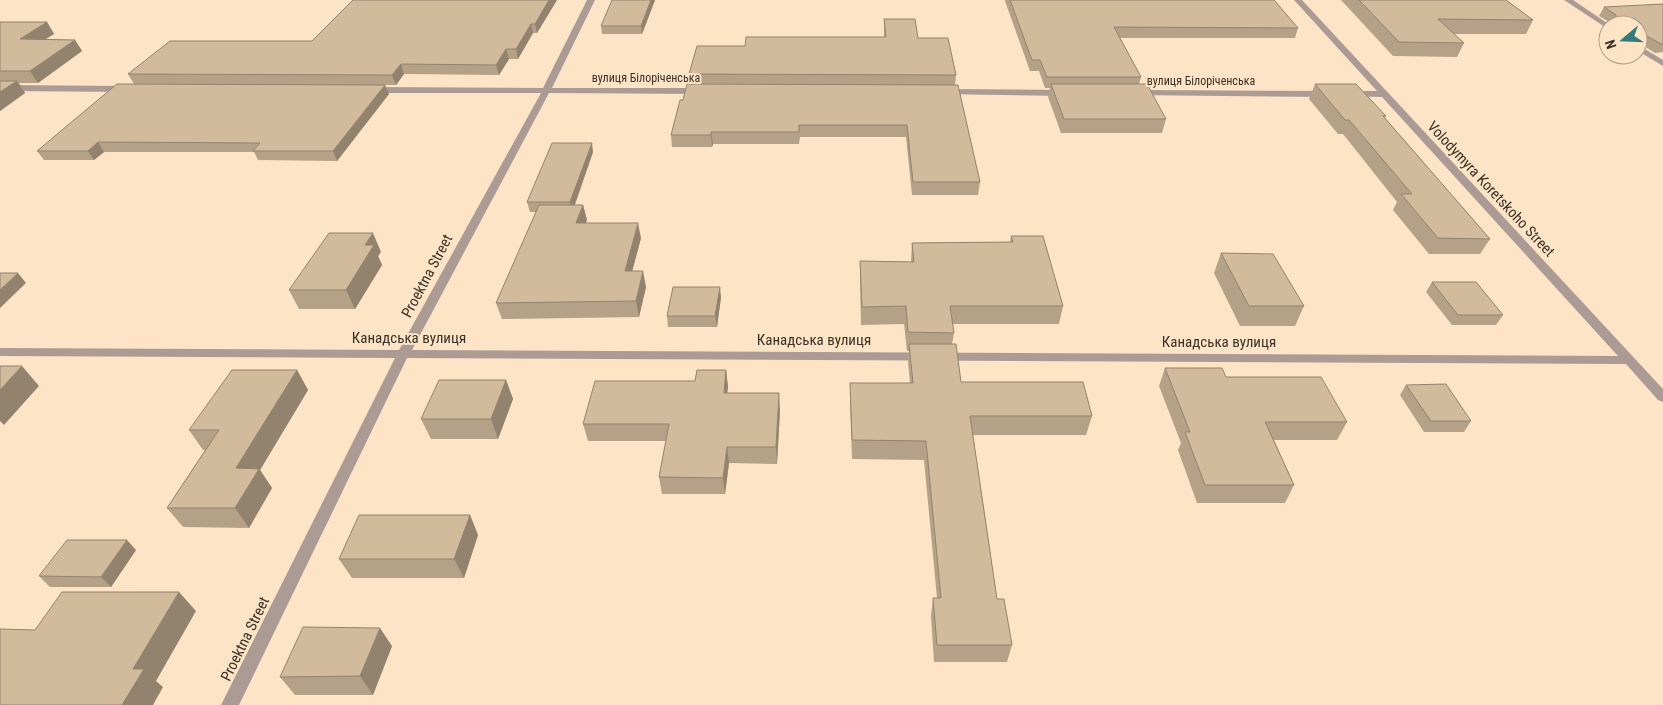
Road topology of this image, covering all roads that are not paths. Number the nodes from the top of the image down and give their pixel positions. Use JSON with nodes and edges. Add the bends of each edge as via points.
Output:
{"nodes":[{"id":1,"x":591,"y":0,"type":"edge"},
{"id":2,"x":1298,"y":0,"type":"edge"},
{"id":3,"x":1568,"y":0,"type":"edge"},
{"id":4,"x":1598,"y":20,"type":"edge"},
{"id":5,"x":1648,"y":54,"type":"edge"},
{"id":6,"x":1663,"y":64,"type":"edge"},
{"id":7,"x":0,"y":88,"type":"edge"},
{"id":8,"x":139,"y":89,"type":"edge"},
{"id":9,"x":357,"y":90,"type":"edge"},
{"id":10,"x":546,"y":90,"type":"junction"},
{"id":11,"x":715,"y":91,"type":"edge"},
{"id":12,"x":934,"y":92,"type":"edge"},
{"id":13,"x":1074,"y":93,"type":"edge"},
{"id":14,"x":1124,"y":93,"type":"edge"},
{"id":15,"x":1333,"y":94,"type":"edge"},
{"id":16,"x":1343,"y":94,"type":"edge"},
{"id":17,"x":1382,"y":94,"type":"junction"},
{"id":18,"x":0,"y":352,"type":"edge"},
{"id":19,"x":404,"y":354,"type":"junction"},
{"id":20,"x":1628,"y":360,"type":"junction"},
{"id":21,"x":1663,"y":396,"type":"edge"},
{"id":22,"x":230,"y":705,"type":"edge"}],
"edges":[{"from":1,"to":10,"type":"street","name":"Proektna Street"},
{"from":2,"to":17,"type":"street","name":"Volodymyra Koretskoho Street"},
{"from":3,"to":4,"type":"street"},
{"from":5,"to":6,"type":"street"},
{"from":7,"to":8,"type":"street"},
{"from":9,"to":10,"type":"street","name":"вулиця Білоріченська"},
{"from":10,"to":11,"type":"street","name":"вулиця Білоріченська"},
{"from":10,"to":19,"type":"street","name":"Proektna Street"},
{"from":12,"to":13,"type":"street"},
{"from":14,"to":15,"type":"street","name":"вулиця Білоріченська"},
{"from":16,"to":17,"type":"street"},
{"from":17,"to":20,"type":"street","name":"Volodymyra Koretskoho Street"},
{"from":18,"to":19,"type":"street","name":"Канадська вулиця"},
{"from":19,"to":20,"type":"street","name":"Канадська вулиця"},
{"from":19,"to":22,"type":"street","name":"Proektna Street"},
{"from":20,"to":21,"type":"street","name":"Volodymyra Koretskoho Street"}]}
